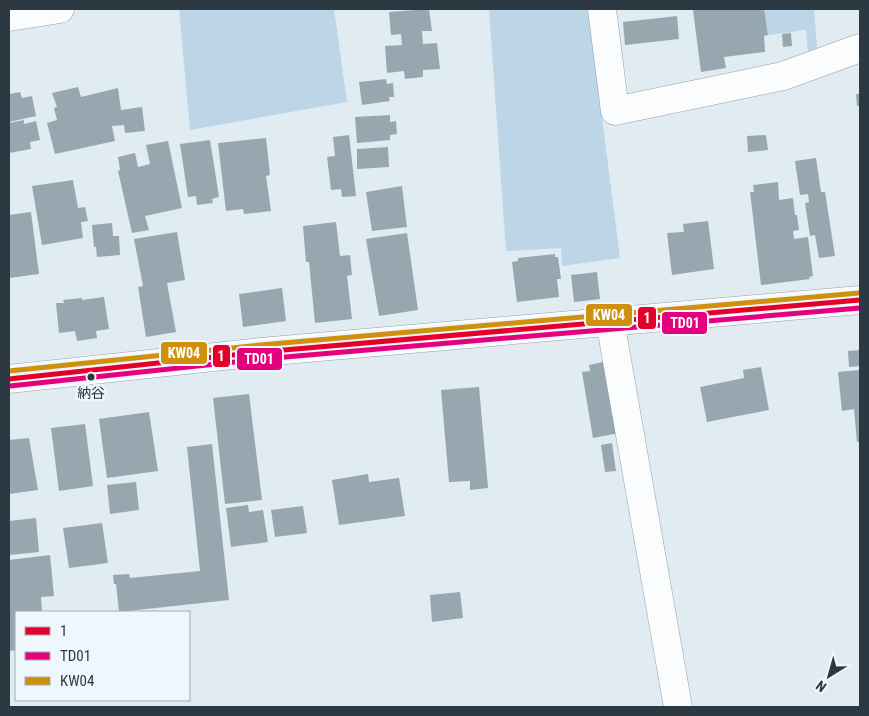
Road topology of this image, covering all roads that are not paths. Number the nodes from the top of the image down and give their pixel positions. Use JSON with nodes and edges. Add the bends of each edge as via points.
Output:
{"nodes":[{"id":1,"x":60,"y":9,"type":"edge"},
{"id":2,"x":602,"y":9,"type":"edge"},
{"id":3,"x":9,"y":16,"type":"edge"},
{"id":4,"x":860,"y":48,"type":"edge"},
{"id":5,"x":860,"y":300,"type":"edge"},
{"id":6,"x":610,"y":321,"type":"junction"},
{"id":7,"x":9,"y":379,"type":"edge"},
{"id":8,"x":678,"y":707,"type":"edge"}],
"edges":[{"from":1,"to":3,"type":"main road"},
{"from":2,"to":4,"type":"main road","via":[[615,110],[784,76]]},
{"from":5,"to":6,"type":"main road"},
{"from":6,"to":7,"type":"main road","via":[[261,352]]},
{"from":6,"to":8,"type":"main road"}]}
